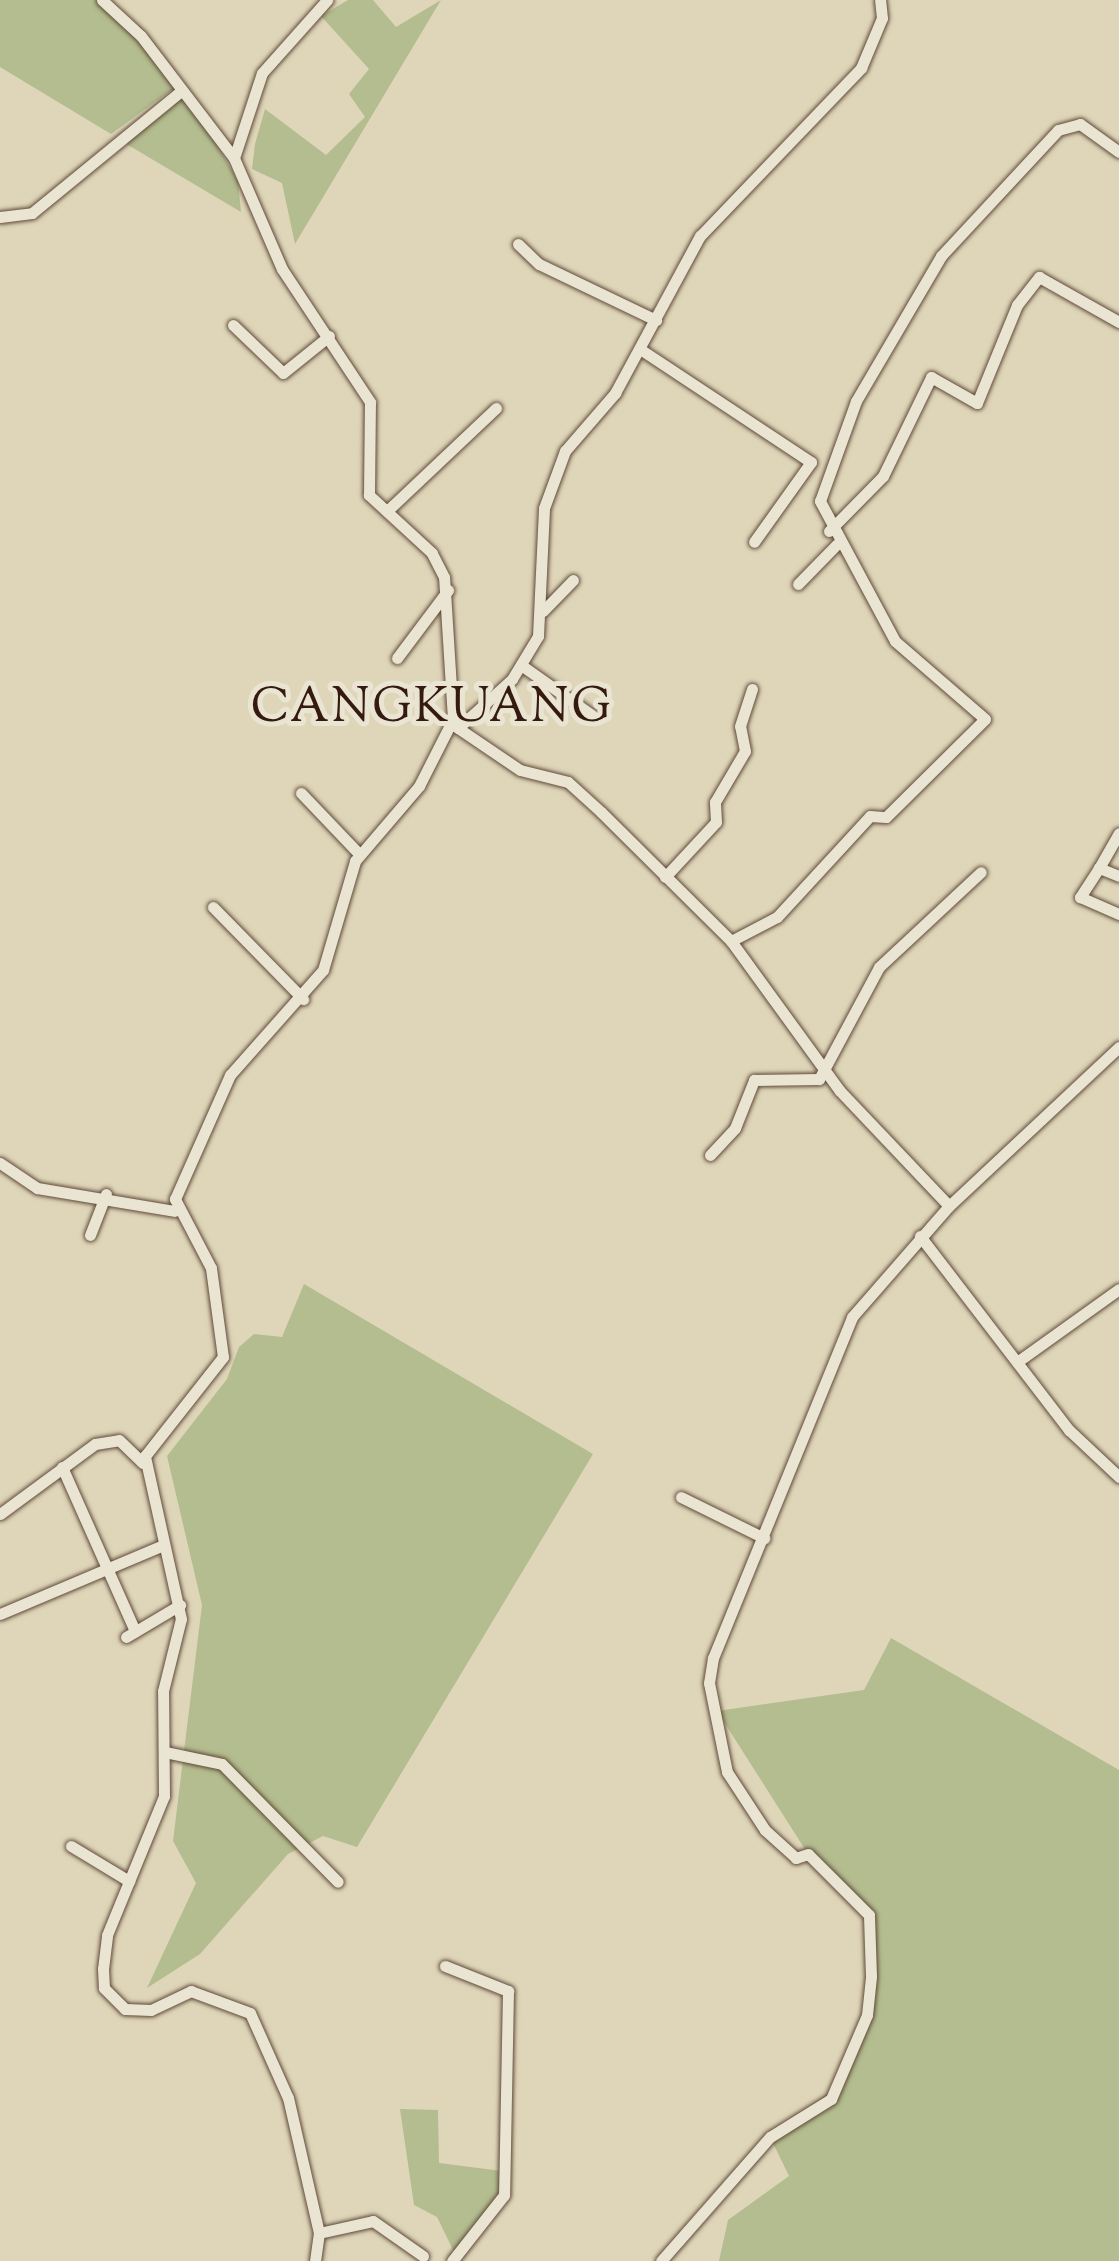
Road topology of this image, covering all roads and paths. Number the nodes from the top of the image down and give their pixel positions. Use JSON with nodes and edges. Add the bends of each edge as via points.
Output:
{"nodes":[{"id":1,"x":102,"y":0,"type":"edge"},
{"id":2,"x":327,"y":0,"type":"edge"},
{"id":3,"x":880,"y":0,"type":"edge"},
{"id":4,"x":180,"y":92,"type":"junction"},
{"id":5,"x":1119,"y":152,"type":"edge"},
{"id":6,"x":234,"y":158,"type":"junction"},
{"id":7,"x":0,"y":217,"type":"edge"},
{"id":8,"x":518,"y":244,"type":"dead end"},
{"id":9,"x":656,"y":320,"type":"junction"},
{"id":10,"x":1119,"y":322,"type":"edge"},
{"id":11,"x":233,"y":325,"type":"dead end"},
{"id":12,"x":328,"y":336,"type":"junction"},
{"id":13,"x":640,"y":349,"type":"junction"},
{"id":14,"x":496,"y":408,"type":"dead end"},
{"id":15,"x":387,"y":512,"type":"junction"},
{"id":16,"x":828,"y":531,"type":"junction"},
{"id":17,"x":754,"y":542,"type":"dead end"},
{"id":18,"x":837,"y":544,"type":"junction"},
{"id":19,"x":573,"y":580,"type":"dead end"},
{"id":20,"x":798,"y":584,"type":"dead end"},
{"id":21,"x":448,"y":590,"type":"junction"},
{"id":22,"x":543,"y":611,"type":"junction"},
{"id":23,"x":397,"y":658,"type":"dead end"},
{"id":24,"x":520,"y":665,"type":"junction"},
{"id":25,"x":752,"y":689,"type":"dead end"},
{"id":26,"x":593,"y":716,"type":"dead end"},
{"id":27,"x":455,"y":726,"type":"junction"},
{"id":28,"x":301,"y":793,"type":"dead end"},
{"id":29,"x":1119,"y":833,"type":"edge"},
{"id":30,"x":360,"y":854,"type":"junction"},
{"id":31,"x":1099,"y":868,"type":"junction"},
{"id":32,"x":982,"y":872,"type":"dead end"},
{"id":33,"x":1119,"y":876,"type":"edge"},
{"id":34,"x":665,"y":877,"type":"junction"},
{"id":35,"x":214,"y":907,"type":"dead end"},
{"id":36,"x":1119,"y":914,"type":"edge"},
{"id":37,"x":732,"y":940,"type":"junction"},
{"id":38,"x":303,"y":998,"type":"junction"},
{"id":39,"x":1119,"y":1046,"type":"edge"},
{"id":40,"x":827,"y":1067,"type":"junction"},
{"id":41,"x":710,"y":1155,"type":"dead end"},
{"id":42,"x":0,"y":1163,"type":"edge"},
{"id":43,"x":106,"y":1194,"type":"junction"},
{"id":44,"x":949,"y":1206,"type":"junction"},
{"id":45,"x":174,"y":1211,"type":"junction"},
{"id":46,"x":90,"y":1235,"type":"dead end"},
{"id":47,"x":920,"y":1236,"type":"junction"},
{"id":48,"x":1119,"y":1289,"type":"edge"},
{"id":49,"x":1017,"y":1362,"type":"junction"},
{"id":50,"x":144,"y":1463,"type":"junction"},
{"id":51,"x":62,"y":1467,"type":"junction"},
{"id":52,"x":1119,"y":1476,"type":"edge"},
{"id":53,"x":681,"y":1497,"type":"dead end"},
{"id":54,"x":0,"y":1514,"type":"edge"},
{"id":55,"x":764,"y":1538,"type":"junction"},
{"id":56,"x":163,"y":1545,"type":"junction"},
{"id":57,"x":105,"y":1568,"type":"junction"},
{"id":58,"x":180,"y":1605,"type":"junction"},
{"id":59,"x":0,"y":1614,"type":"edge"},
{"id":60,"x":165,"y":1752,"type":"junction"},
{"id":61,"x":71,"y":1846,"type":"dead end"},
{"id":62,"x":129,"y":1881,"type":"junction"},
{"id":63,"x":338,"y":1882,"type":"dead end"},
{"id":64,"x":446,"y":1966,"type":"dead end"},
{"id":65,"x":319,"y":2232,"type":"junction"},
{"id":66,"x":423,"y":2256,"type":"dead end"},
{"id":67,"x":314,"y":2261,"type":"edge"},
{"id":68,"x":452,"y":2261,"type":"edge"},
{"id":69,"x":661,"y":2261,"type":"edge"}],
"edges":[{"from":1,"to":4,"type":"street","via":[[141,36]]},
{"from":2,"to":6,"type":"street","via":[[262,73]]},
{"from":3,"to":9,"type":"street","via":[[882,18],[861,68],[700,236]]},
{"from":4,"to":6,"type":"street"},
{"from":4,"to":7,"type":"street","via":[[32,213]]},
{"from":5,"to":16,"type":"street","via":[[1080,124],[1058,130],[941,256],[856,401],[820,501]]},
{"from":6,"to":12,"type":"street","via":[[282,268]]},
{"from":8,"to":9,"type":"street","via":[[539,264]]},
{"from":9,"to":13,"type":"street"},
{"from":10,"to":16,"type":"street","via":[[1039,276],[1017,305],[977,402],[931,377],[883,476]]},
{"from":11,"to":12,"type":"street","via":[[283,373]]},
{"from":12,"to":15,"type":"street","via":[[372,406],[366,484]]},
{"from":13,"to":17,"type":"street","via":[[811,462]]},
{"from":13,"to":22,"type":"street","via":[[565,452],[544,508]]},
{"from":14,"to":15,"type":"street"},
{"from":15,"to":21,"type":"street","via":[[432,553]]},
{"from":16,"to":18,"type":"street"},
{"from":18,"to":20,"type":"street"},
{"from":18,"to":37,"type":"street","via":[[899,647],[985,720],[886,817],[870,816],[778,917]]},
{"from":19,"to":22,"type":"street"},
{"from":21,"to":23,"type":"street"},
{"from":21,"to":27,"type":"street"},
{"from":22,"to":24,"type":"street"},
{"from":24,"to":26,"type":"street"},
{"from":24,"to":27,"type":"street"},
{"from":25,"to":34,"type":"street","via":[[740,726],[745,751],[714,802],[716,822]]},
{"from":27,"to":30,"type":"street","via":[[420,786]]},
{"from":27,"to":34,"type":"street","via":[[523,771],[568,782]]},
{"from":28,"to":30,"type":"street"},
{"from":29,"to":31,"type":"street"},
{"from":30,"to":38,"type":"street","via":[[337,936]]},
{"from":31,"to":33,"type":"street"},
{"from":31,"to":36,"type":"street","via":[[1080,897]]},
{"from":32,"to":40,"type":"street","via":[[879,967]]},
{"from":34,"to":37,"type":"street"},
{"from":35,"to":38,"type":"street"},
{"from":37,"to":40,"type":"street"},
{"from":38,"to":45,"type":"street","via":[[230,1075]]},
{"from":39,"to":44,"type":"street"},
{"from":40,"to":41,"type":"street","via":[[810,1083],[754,1080],[736,1128]]},
{"from":40,"to":44,"type":"street"},
{"from":42,"to":43,"type":"street","via":[[37,1188]]},
{"from":43,"to":45,"type":"street"},
{"from":43,"to":46,"type":"street"},
{"from":44,"to":47,"type":"street"},
{"from":45,"to":50,"type":"street","via":[[211,1268],[223,1358]]},
{"from":47,"to":49,"type":"street"},
{"from":47,"to":55,"type":"street","via":[[833,1348]]},
{"from":48,"to":49,"type":"street"},
{"from":49,"to":52,"type":"street"},
{"from":50,"to":51,"type":"street","via":[[114,1439]]},
{"from":50,"to":56,"type":"street"},
{"from":51,"to":54,"type":"street"},
{"from":51,"to":57,"type":"street"},
{"from":53,"to":55,"type":"street"},
{"from":55,"to":69,"type":"street","via":[[709,1683],[727,1772],[765,1830],[796,1858],[808,1854],[868,1915],[866,2015],[831,2099],[770,2138]]},
{"from":56,"to":57,"type":"street"},
{"from":56,"to":58,"type":"street"},
{"from":57,"to":58,"type":"street","via":[[131,1634]]},
{"from":57,"to":59,"type":"street"},
{"from":58,"to":60,"type":"street","via":[[163,1692]]},
{"from":60,"to":62,"type":"street","via":[[164,1796]]},
{"from":60,"to":63,"type":"street","via":[[222,1764]]},
{"from":61,"to":62,"type":"street"},
{"from":62,"to":65,"type":"street","via":[[107,1935],[104,1988],[125,2009],[151,2010],[191,1992],[250,2013],[282,2081]]},
{"from":64,"to":68,"type":"street","via":[[508,1991],[504,2196]]},
{"from":65,"to":66,"type":"street","via":[[373,2222]]},
{"from":65,"to":67,"type":"street"}]}
